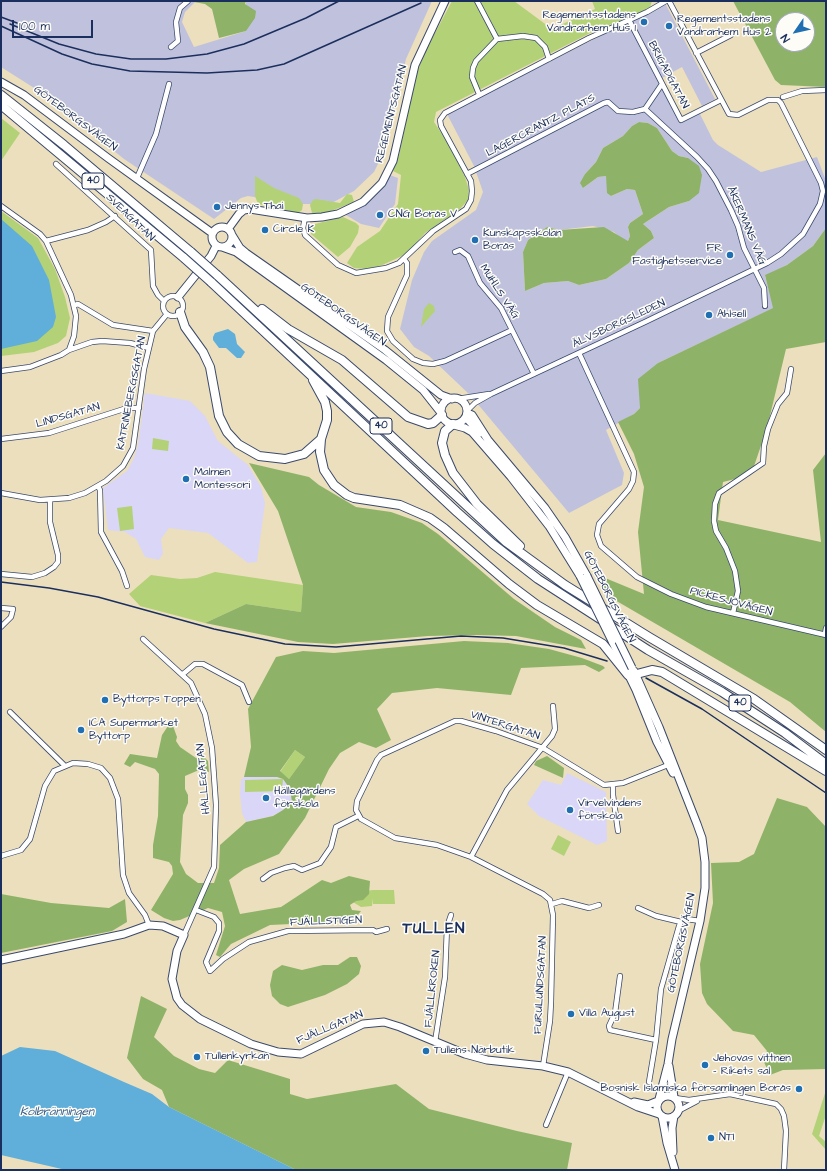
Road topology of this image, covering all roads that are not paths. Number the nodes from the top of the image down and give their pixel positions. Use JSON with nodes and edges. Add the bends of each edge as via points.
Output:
{"nodes":[{"id":1,"x":188,"y":1,"type":"edge"},
{"id":2,"x":446,"y":1,"type":"edge"},
{"id":3,"x":477,"y":1,"type":"edge"},
{"id":4,"x":668,"y":1,"type":"edge"},
{"id":5,"x":629,"y":20,"type":"junction"},
{"id":6,"x":731,"y":34,"type":"dead end"},
{"id":7,"x":496,"y":39,"type":"junction"},
{"id":8,"x":171,"y":47,"type":"dead end"},
{"id":9,"x":696,"y":53,"type":"junction"},
{"id":10,"x":549,"y":59,"type":"junction"},
{"id":11,"x":1,"y":82,"type":"edge"},
{"id":12,"x":169,"y":84,"type":"dead end"},
{"id":13,"x":662,"y":84,"type":"junction"},
{"id":14,"x":826,"y":90,"type":"edge"},
{"id":15,"x":480,"y":94,"type":"junction"},
{"id":16,"x":783,"y":97,"type":"dead end"},
{"id":17,"x":3,"y":100,"type":"edge"},
{"id":18,"x":720,"y":100,"type":"junction"},
{"id":19,"x":645,"y":110,"type":"junction"},
{"id":20,"x":56,"y":164,"type":"dead end"},
{"id":21,"x":467,"y":174,"type":"junction"},
{"id":22,"x":136,"y":178,"type":"junction"},
{"id":23,"x":1,"y":206,"type":"edge"},
{"id":24,"x":115,"y":216,"type":"junction"},
{"id":25,"x":305,"y":218,"type":"junction"},
{"id":26,"x":230,"y":232,"type":"junction"},
{"id":27,"x":212,"y":233,"type":"junction"},
{"id":28,"x":46,"y":241,"type":"junction"},
{"id":29,"x":219,"y":247,"type":"junction"},
{"id":30,"x":455,"y":252,"type":"dead end"},
{"id":31,"x":404,"y":259,"type":"junction"},
{"id":32,"x":754,"y":269,"type":"junction"},
{"id":33,"x":219,"y":277,"type":"junction"},
{"id":34,"x":178,"y":297,"type":"junction"},
{"id":35,"x":164,"y":300,"type":"junction"},
{"id":36,"x":75,"y":305,"type":"junction"},
{"id":37,"x":765,"y":306,"type":"dead end"},
{"id":38,"x":180,"y":312,"type":"junction"},
{"id":39,"x":167,"y":314,"type":"junction"},
{"id":40,"x":512,"y":330,"type":"junction"},
{"id":41,"x":153,"y":331,"type":"junction"},
{"id":42,"x":149,"y":348,"type":"junction"},
{"id":43,"x":69,"y":350,"type":"junction"},
{"id":44,"x":579,"y":353,"type":"junction"},
{"id":45,"x":791,"y":369,"type":"dead end"},
{"id":46,"x":1,"y":371,"type":"edge"},
{"id":47,"x":309,"y":372,"type":"junction"},
{"id":48,"x":534,"y":374,"type":"junction"},
{"id":49,"x":491,"y":394,"type":"junction"},
{"id":50,"x":455,"y":399,"type":"junction"},
{"id":51,"x":139,"y":408,"type":"junction"},
{"id":52,"x":467,"y":412,"type":"junction"},
{"id":53,"x":442,"y":414,"type":"junction"},
{"id":54,"x":453,"y":424,"type":"junction"},
{"id":55,"x":1,"y":439,"type":"edge"},
{"id":56,"x":321,"y":439,"type":"junction"},
{"id":57,"x":486,"y":442,"type":"junction"},
{"id":58,"x":98,"y":486,"type":"junction"},
{"id":59,"x":1,"y":493,"type":"edge"},
{"id":60,"x":50,"y":500,"type":"junction"},
{"id":61,"x":543,"y":569,"type":"junction"},
{"id":62,"x":1,"y":574,"type":"edge"},
{"id":63,"x":583,"y":576,"type":"junction"},
{"id":64,"x":127,"y":586,"type":"dead end"},
{"id":65,"x":1,"y":608,"type":"edge"},
{"id":66,"x":733,"y":613,"type":"junction"},
{"id":67,"x":1,"y":627,"type":"edge"},
{"id":68,"x":826,"y":628,"type":"edge"},
{"id":69,"x":825,"y":634,"type":"edge"},
{"id":70,"x":143,"y":639,"type":"dead end"},
{"id":71,"x":624,"y":664,"type":"joint"},
{"id":72,"x":632,"y":673,"type":"junction"},
{"id":73,"x":183,"y":674,"type":"junction"},
{"id":74,"x":249,"y":702,"type":"dead end"},
{"id":75,"x":553,"y":706,"type":"dead end"},
{"id":76,"x":10,"y":712,"type":"dead end"},
{"id":77,"x":543,"y":748,"type":"junction"},
{"id":78,"x":826,"y":750,"type":"edge"},
{"id":79,"x":826,"y":764,"type":"edge"},
{"id":80,"x":64,"y":765,"type":"junction"},
{"id":81,"x":668,"y":766,"type":"junction"},
{"id":82,"x":826,"y":771,"type":"edge"},
{"id":83,"x":679,"y":782,"type":"junction"},
{"id":84,"x":613,"y":786,"type":"junction"},
{"id":85,"x":358,"y":816,"type":"junction"},
{"id":86,"x":618,"y":831,"type":"dead end"},
{"id":87,"x":1,"y":856,"type":"edge"},
{"id":88,"x":471,"y":857,"type":"junction"},
{"id":89,"x":263,"y":879,"type":"dead end"},
{"id":90,"x":552,"y":904,"type":"junction"},
{"id":91,"x":599,"y":905,"type":"dead end"},
{"id":92,"x":638,"y":908,"type":"dead end"},
{"id":93,"x":196,"y":910,"type":"junction"},
{"id":94,"x":451,"y":914,"type":"dead end"},
{"id":95,"x":700,"y":921,"type":"junction"},
{"id":96,"x":682,"y":922,"type":"junction"},
{"id":97,"x":149,"y":925,"type":"junction"},
{"id":98,"x":387,"y":929,"type":"dead end"},
{"id":99,"x":184,"y":935,"type":"junction"},
{"id":100,"x":1,"y":960,"type":"edge"},
{"id":101,"x":620,"y":976,"type":"dead end"},
{"id":102,"x":656,"y":1040,"type":"junction"},
{"id":103,"x":435,"y":1042,"type":"junction"},
{"id":104,"x":668,"y":1064,"type":"junction"},
{"id":105,"x":542,"y":1066,"type":"junction"},
{"id":106,"x":568,"y":1072,"type":"junction"},
{"id":107,"x":649,"y":1082,"type":"dead end"},
{"id":108,"x":674,"y":1098,"type":"junction"},
{"id":109,"x":701,"y":1099,"type":"junction"},
{"id":110,"x":659,"y":1100,"type":"junction"},
{"id":111,"x":628,"y":1101,"type":"junction"},
{"id":112,"x":676,"y":1114,"type":"junction"},
{"id":113,"x":660,"y":1115,"type":"junction"},
{"id":114,"x":546,"y":1125,"type":"dead end"},
{"id":115,"x":674,"y":1166,"type":"edge"},
{"id":116,"x":784,"y":1170,"type":"edge"}],
"edges":[{"from":1,"to":8,"type":"street","via":[[180,8],[176,22],[178,41]]},
{"from":2,"to":25,"type":"street","name":"REGEMENTSGATAN","via":[[415,65],[393,161],[382,183],[363,202],[346,210],[330,216]]},
{"from":3,"to":7,"type":"street"},
{"from":4,"to":5,"type":"street"},
{"from":4,"to":9,"type":"street"},
{"from":5,"to":10,"type":"street"},
{"from":5,"to":13,"type":"street","name":"BRIGADGATAN"},
{"from":6,"to":9,"type":"street"},
{"from":7,"to":10,"type":"street","via":[[523,36],[536,38],[545,47]]},
{"from":7,"to":15,"type":"street","via":[[473,68],[472,77]]},
{"from":9,"to":18,"type":"street"},
{"from":10,"to":15,"type":"street"},
{"from":11,"to":22,"type":"street","name":"GÖTEBORGSVÄGEN","via":[[24,95]]},
{"from":12,"to":22,"type":"street","via":[[156,134]]},
{"from":13,"to":18,"type":"street","name":"BRIGADGATAN","via":[[681,120]]},
{"from":13,"to":19,"type":"street"},
{"from":14,"to":16,"type":"street","via":[[802,91]]},
{"from":15,"to":21,"type":"street","via":[[445,113],[440,120]]},
{"from":17,"to":33,"type":"highway","number":"40","bridge":true,"via":[[69,149]]},
{"from":17,"to":47,"type":"highway","number":"40","bridge":true,"via":[[184,258]]},
{"from":18,"to":32,"type":"street","name":"ÄLVSBORGSLEDEN","via":[[727,112],[735,116],[763,102],[778,100],[791,121],[823,191],[820,204],[803,234],[781,254]]},
{"from":19,"to":21,"type":"street","name":"LAGERCRANTZ PLATS","via":[[618,111],[608,102],[604,103]]},
{"from":19,"to":32,"type":"street","name":"ÅKERMANS VÄG","via":[[708,169],[731,210]]},
{"from":20,"to":24,"type":"street","name":"SVEAGATAN"},
{"from":21,"to":31,"type":"street","via":[[472,191],[468,206],[434,231]]},
{"from":22,"to":27,"type":"street","name":"GÖTEBORGSVÄGEN"},
{"from":23,"to":28,"type":"street"},
{"from":24,"to":28,"type":"street","via":[[88,230]]},
{"from":24,"to":35,"type":"street","name":"SVEAGATAN","via":[[151,250],[153,286]]},
{"from":25,"to":26,"type":"street","name":"REGEMENTSGATAN","via":[[244,210],[239,214]]},
{"from":25,"to":31,"type":"street","via":[[303,228],[307,238],[338,265],[356,273],[386,268]]},
{"from":26,"to":27,"type":"street","via":[[220,227]]},
{"from":26,"to":29,"type":"street","via":[[229,244]]},
{"from":26,"to":50,"type":"street","name":"GÖTEBORGSVÄGEN","via":[[246,253],[389,354],[441,395]]},
{"from":27,"to":29,"type":"street","via":[[212,240]]},
{"from":28,"to":36,"type":"street"},
{"from":29,"to":34,"type":"street"},
{"from":29,"to":53,"type":"street","name":"GÖTEBORGSVÄGEN","via":[[236,252],[386,360],[424,390]]},
{"from":30,"to":40,"type":"street","name":"MUHLS VÄG","via":[[460,250],[468,256],[480,283],[501,308]]},
{"from":31,"to":40,"type":"street","via":[[407,263],[407,275],[388,317],[387,331],[393,341],[414,359],[433,364],[445,362]]},
{"from":32,"to":37,"type":"street","name":"ÅKERMANS VÄG","via":[[764,288]]},
{"from":32,"to":44,"type":"street","name":"ÄLVSBORGSLEDEN"},
{"from":33,"to":53,"type":"highway","via":[[288,329],[342,360],[408,417],[430,424]]},
{"from":33,"to":61,"type":"highway","number":"40","via":[[506,542]]},
{"from":34,"to":35,"type":"street","via":[[170,296]]},
{"from":34,"to":38,"type":"street","via":[[183,304]]},
{"from":35,"to":39,"type":"street","via":[[163,308]]},
{"from":36,"to":41,"type":"street","via":[[78,304],[113,325]]},
{"from":36,"to":43,"type":"street","via":[[76,323]]},
{"from":38,"to":39,"type":"street","via":[[174,316]]},
{"from":38,"to":56,"type":"highway","via":[[185,327],[203,352],[210,367],[219,416],[227,432],[238,444],[259,456],[285,459],[304,454]]},
{"from":39,"to":41,"type":"street","name":"KATRINEBERGSGATAN"},
{"from":40,"to":48,"type":"street","name":"MUHLS VÄG"},
{"from":41,"to":42,"type":"street","name":"KATRINEBERGSGATAN"},
{"from":42,"to":43,"type":"street","via":[[130,343],[102,341]]},
{"from":42,"to":51,"type":"street","name":"KATRINEBERGSGATAN"},
{"from":43,"to":46,"type":"street","via":[[30,367]]},
{"from":44,"to":48,"type":"street","name":"ÄLVSBORGSLEDEN"},
{"from":44,"to":66,"type":"street","name":"PICKESJÖVÄGEN","via":[[634,472],[629,489],[599,524],[597,535],[601,546],[632,573],[654,586],[706,607]]},
{"from":45,"to":66,"type":"street","via":[[787,393],[778,404],[768,429],[763,463],[719,493],[715,504],[716,531],[735,571],[738,591]]},
{"from":47,"to":56,"type":"highway","via":[[322,395],[327,411]]},
{"from":47,"to":79,"type":"highway","number":"40","via":[[493,544],[538,579],[648,650],[728,695]]},
{"from":48,"to":49,"type":"street","name":"ÄLVSBORGSLEDEN"},
{"from":49,"to":50,"type":"street","name":"ÄLVSBORGSLEDEN"},
{"from":49,"to":52,"type":"street","name":"ÄLVSBORGSLEDEN"},
{"from":50,"to":52,"type":"street","name":"GÖTEBORGSVÄGEN","via":[[465,404]]},
{"from":50,"to":53,"type":"street","via":[[444,404]]},
{"from":51,"to":55,"type":"street","name":"LINDSGATAN","via":[[127,408],[49,433]]},
{"from":51,"to":58,"type":"street","name":"KATRINEBERGSGATAN","via":[[130,455],[118,472]]},
{"from":52,"to":54,"type":"street","via":[[463,420]]},
{"from":52,"to":57,"type":"street","name":"GÖTEBORGSVÄGEN","via":[[469,421]]},
{"from":53,"to":54,"type":"street","name":"GÖTEBORGSVÄGEN","via":[[447,422]]},
{"from":54,"to":57,"type":"street","name":"GÖTEBORGSVÄGEN"},
{"from":54,"to":61,"type":"highway","via":[[445,431],[442,443],[444,455],[454,473],[477,504]]},
{"from":56,"to":72,"type":"highway","via":[[320,452],[324,470],[340,491],[354,498],[400,505],[430,518],[537,605],[602,644]]},
{"from":57,"to":63,"type":"street","name":"GÖTEBORGSVÄGEN","via":[[555,523]]},
{"from":58,"to":60,"type":"street","name":"KATRINEBERGSGATAN","via":[[75,496]]},
{"from":58,"to":64,"type":"street","via":[[101,532],[122,571]]},
{"from":59,"to":60,"type":"street","name":"KATRINEBERGSGATAN","via":[[28,499]]},
{"from":60,"to":62,"type":"street","via":[[50,522],[58,562],[54,568],[32,577]]},
{"from":61,"to":78,"type":"highway","number":"40","via":[[649,637],[754,699]]},
{"from":63,"to":71,"type":"street","name":"GÖTEBORGSVÄGEN","bridge":true},
{"from":63,"to":72,"type":"street","name":"GÖTEBORGSVÄGEN","bridge":true},
{"from":65,"to":67,"type":"street","via":[[13,609],[11,617]]},
{"from":66,"to":69,"type":"street","name":"PICKESJÖVÄGEN"},
{"from":68,"to":69,"type":"street"},
{"from":70,"to":73,"type":"street","name":"HÄLLEGATAN"},
{"from":71,"to":72,"type":"highway","via":[[630,674]]},
{"from":72,"to":81,"type":"street","name":"GÖTEBORGSVÄGEN"},
{"from":72,"to":82,"type":"highway","via":[[652,670],[662,672]]},
{"from":72,"to":83,"type":"street","name":"GÖTEBORGSVÄGEN","via":[[660,731]]},
{"from":73,"to":74,"type":"street","via":[[195,664],[203,664],[242,685]]},
{"from":73,"to":93,"type":"street","name":"HÄLLEGATAN","via":[[191,684],[205,714],[215,779],[214,867]]},
{"from":75,"to":77,"type":"street","via":[[555,729]]},
{"from":76,"to":80,"type":"street"},
{"from":77,"to":84,"type":"street","name":"VINTERGATAN","via":[[600,783]]},
{"from":77,"to":85,"type":"street","name":"VINTERGATAN","via":[[461,721],[448,723],[381,755],[357,801]]},
{"from":77,"to":88,"type":"street","via":[[507,790]]},
{"from":80,"to":87,"type":"street","via":[[54,772],[44,786],[30,839],[21,850]]},
{"from":80,"to":97,"type":"street","via":[[78,762],[88,764],[101,768],[110,778],[118,799],[123,875],[130,893]]},
{"from":81,"to":83,"type":"street","name":"GÖTEBORGSVÄGEN"},
{"from":81,"to":84,"type":"street"},
{"from":83,"to":95,"type":"street","name":"GÖTEBORGSVÄGEN","via":[[699,831],[704,856],[705,888]]},
{"from":84,"to":86,"type":"street"},
{"from":85,"to":88,"type":"street","via":[[399,840],[426,842]]},
{"from":85,"to":89,"type":"street","via":[[336,827],[330,847],[320,862],[305,870],[294,866],[285,868]]},
{"from":88,"to":90,"type":"street","via":[[543,894]]},
{"from":90,"to":91,"type":"street","via":[[562,901],[589,908]]},
{"from":90,"to":105,"type":"street","name":"FURULUNDSGATAN","via":[[550,1021]]},
{"from":92,"to":96,"type":"street","via":[[656,916]]},
{"from":93,"to":98,"type":"street","name":"FJÄLLSTIGEN","via":[[214,917],[219,923],[219,931],[206,962],[210,971],[228,955],[249,942],[288,931],[376,932]]},
{"from":93,"to":99,"type":"street","name":"HÄLLEGATAN"},
{"from":94,"to":103,"type":"street","name":"FJÄLLKROKEN","via":[[447,927],[445,977]]},
{"from":95,"to":96,"type":"street","via":[[687,919]]},
{"from":95,"to":104,"type":"street","name":"GÖTEBORGSVÄGEN"},
{"from":96,"to":102,"type":"street","via":[[661,989]]},
{"from":97,"to":99,"type":"street","via":[[163,926]]},
{"from":97,"to":100,"type":"street","via":[[124,934]]},
{"from":99,"to":103,"type":"street","name":"FJÄLLGATAN","via":[[177,951],[172,979],[178,998],[190,1012],[231,1035],[270,1050],[295,1054],[312,1050],[355,1027],[379,1022],[400,1027]]},
{"from":101,"to":102,"type":"street","via":[[610,1030]]},
{"from":102,"to":107,"type":"street"},
{"from":103,"to":105,"type":"street","name":"FJÄLLGATAN","via":[[487,1060]]},
{"from":104,"to":108,"type":"street","name":"GÖTEBORGSVÄGEN"},
{"from":104,"to":110,"type":"street","name":"GÖTEBORGSVÄGEN"},
{"from":105,"to":106,"type":"street","name":"FJÄLLGATAN"},
{"from":106,"to":111,"type":"street","name":"FJÄLLGATAN"},
{"from":106,"to":114,"type":"street"},
{"from":108,"to":109,"type":"street"},
{"from":108,"to":110,"type":"street","via":[[666,1096]]},
{"from":108,"to":112,"type":"street","via":[[678,1104]]},
{"from":109,"to":112,"type":"street"},
{"from":109,"to":116,"type":"street","via":[[730,1094],[776,1104],[784,1116],[786,1131]]},
{"from":110,"to":111,"type":"street","name":"FJÄLLGATAN","via":[[648,1104]]},
{"from":110,"to":113,"type":"street","via":[[656,1107]]},
{"from":111,"to":113,"type":"street","name":"FJÄLLGATAN"},
{"from":112,"to":113,"type":"street","via":[[667,1118]]},
{"from":112,"to":115,"type":"street","via":[[672,1128]]},
{"from":113,"to":115,"type":"street"}]}
